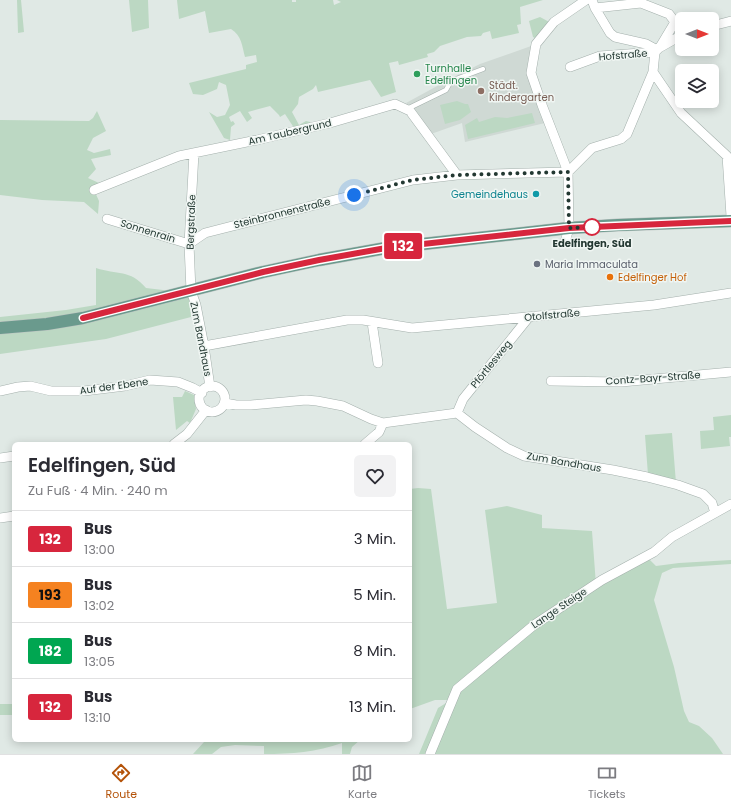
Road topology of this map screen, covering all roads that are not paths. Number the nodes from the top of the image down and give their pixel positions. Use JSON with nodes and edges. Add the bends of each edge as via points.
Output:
{"nodes":[{"id":1,"x":586,"y":0,"type":"edge"},
{"id":2,"x":594,"y":4,"type":"edge"},
{"id":3,"x":675,"y":19,"type":"edge"},
{"id":4,"x":731,"y":21,"type":"edge"},
{"id":5,"x":719,"y":22,"type":"edge"},
{"id":6,"x":675,"y":26,"type":"edge"},
{"id":7,"x":675,"y":39,"type":"edge"},
{"id":8,"x":657,"y":50,"type":"junction"},
{"id":9,"x":570,"y":67,"type":"dead end"},
{"id":10,"x":482,"y":69,"type":"dead end"},
{"id":11,"x":654,"y":72,"type":"junction"},
{"id":12,"x":406,"y":109,"type":"junction"},
{"id":13,"x":194,"y":153,"type":"junction"},
{"id":14,"x":729,"y":155,"type":"edge"},
{"id":15,"x":568,"y":172,"type":"junction"},
{"id":16,"x":457,"y":175,"type":"junction"},
{"id":17,"x":94,"y":190,"type":"dead end"},
{"id":18,"x":731,"y":216,"type":"edge"},
{"id":19,"x":107,"y":219,"type":"dead end"},
{"id":20,"x":731,"y":221,"type":"edge"},
{"id":21,"x":569,"y":228,"type":"junction"},
{"id":22,"x":565,"y":242,"type":"dead end"},
{"id":23,"x":189,"y":244,"type":"junction"},
{"id":24,"x":191,"y":291,"type":"junction"},
{"id":25,"x":731,"y":293,"type":"edge"},
{"id":26,"x":529,"y":317,"type":"junction"},
{"id":27,"x":372,"y":322,"type":"junction"},
{"id":28,"x":0,"y":328,"type":"edge"},
{"id":29,"x":204,"y":346,"type":"junction"},
{"id":30,"x":378,"y":363,"type":"dead end"},
{"id":31,"x":731,"y":372,"type":"edge"},
{"id":32,"x":551,"y":381,"type":"dead end"},
{"id":33,"x":210,"y":387,"type":"junction"},
{"id":34,"x":0,"y":391,"type":"edge"},
{"id":35,"x":202,"y":393,"type":"junction"},
{"id":36,"x":225,"y":403,"type":"junction"},
{"id":37,"x":206,"y":410,"type":"junction"},
{"id":38,"x":458,"y":413,"type":"junction"},
{"id":39,"x":383,"y":423,"type":"junction"},
{"id":40,"x":177,"y":442,"type":"edge"},
{"id":41,"x":367,"y":442,"type":"edge"},
{"id":42,"x":12,"y":456,"type":"edge"},
{"id":43,"x":0,"y":458,"type":"edge"},
{"id":44,"x":731,"y":504,"type":"edge"},
{"id":45,"x":715,"y":513,"type":"junction"},
{"id":46,"x":12,"y":516,"type":"edge"},
{"id":47,"x":0,"y":518,"type":"edge"},
{"id":48,"x":430,"y":754,"type":"edge"}],
"edges":[{"from":1,"to":15,"type":"street","via":[[554,22],[536,44],[531,73]]},
{"from":2,"to":3,"type":"street","via":[[641,3],[669,14]]},
{"from":2,"to":8,"type":"street","via":[[610,33],[615,37],[646,44]]},
{"from":4,"to":5,"type":"street"},
{"from":6,"to":8,"type":"street"},
{"from":7,"to":8,"type":"street"},
{"from":8,"to":9,"type":"street","name":"Hofstraße","via":[[600,56]]},
{"from":8,"to":11,"type":"street"},
{"from":10,"to":12,"type":"lane","via":[[452,81],[446,90]]},
{"from":11,"to":14,"type":"street","via":[[681,113]]},
{"from":11,"to":15,"type":"street","via":[[627,134],[620,139],[592,148]]},
{"from":12,"to":13,"type":"street","name":"Am Taubergrund","via":[[395,104],[257,140]]},
{"from":12,"to":16,"type":"street"},
{"from":13,"to":17,"type":"street","name":"Am Taubergrund","via":[[179,156]]},
{"from":13,"to":23,"type":"street","name":"Bergstraße"},
{"from":14,"to":18,"type":"street"},
{"from":15,"to":16,"type":"street","name":"Steinbronnenstraße"},
{"from":15,"to":21,"type":"street"},
{"from":16,"to":23,"type":"street","name":"Steinbronnenstraße","via":[[413,180],[205,233]]},
{"from":19,"to":23,"type":"street","name":"Sonnenrain"},
{"from":20,"to":21,"type":"main road"},
{"from":21,"to":22,"type":"street"},
{"from":21,"to":24,"type":"main road","via":[[386,248],[319,260]]},
{"from":23,"to":24,"type":"street","name":"Bergstraße"},
{"from":24,"to":28,"type":"main road","via":[[83,318]]},
{"from":24,"to":29,"type":"street","name":"Zum Bandhaus"},
{"from":25,"to":26,"type":"street","name":"Otolfstraße","via":[[654,305]]},
{"from":26,"to":27,"type":"street","name":"Otolfstraße","via":[[412,328]]},
{"from":26,"to":38,"type":"street","name":"Pförtlesweg","via":[[463,399]]},
{"from":27,"to":29,"type":"street","name":"Otolfstraße","via":[[348,320]]},
{"from":27,"to":30,"type":"street"},
{"from":29,"to":33,"type":"street","name":"Zum Bandhaus"},
{"from":31,"to":32,"type":"street","name":"Contz-Bayr-Straße","via":[[621,382]]},
{"from":33,"to":35,"type":"street"},
{"from":33,"to":36,"type":"street","via":[[222,391]]},
{"from":34,"to":35,"type":"street","name":"Auf der Ebene","via":[[30,386],[51,391],[84,391],[150,380],[178,382]]},
{"from":35,"to":37,"type":"street","via":[[200,402]]},
{"from":36,"to":37,"type":"street","via":[[217,411]]},
{"from":36,"to":39,"type":"street","via":[[251,405],[317,400],[343,406]]},
{"from":37,"to":40,"type":"street","via":[[187,434]]},
{"from":38,"to":39,"type":"street"},
{"from":38,"to":45,"type":"street","name":"Zum Bandhaus","via":[[507,448],[524,456],[613,470],[678,485],[703,494],[712,503]]},
{"from":39,"to":41,"type":"street","via":[[379,432]]},
{"from":42,"to":43,"type":"street"},
{"from":44,"to":45,"type":"street","name":"Lange Steige"},
{"from":45,"to":48,"type":"street","name":"Lange Steige","via":[[672,537],[654,552],[602,580],[534,624],[457,689]]},
{"from":46,"to":47,"type":"street"}]}
